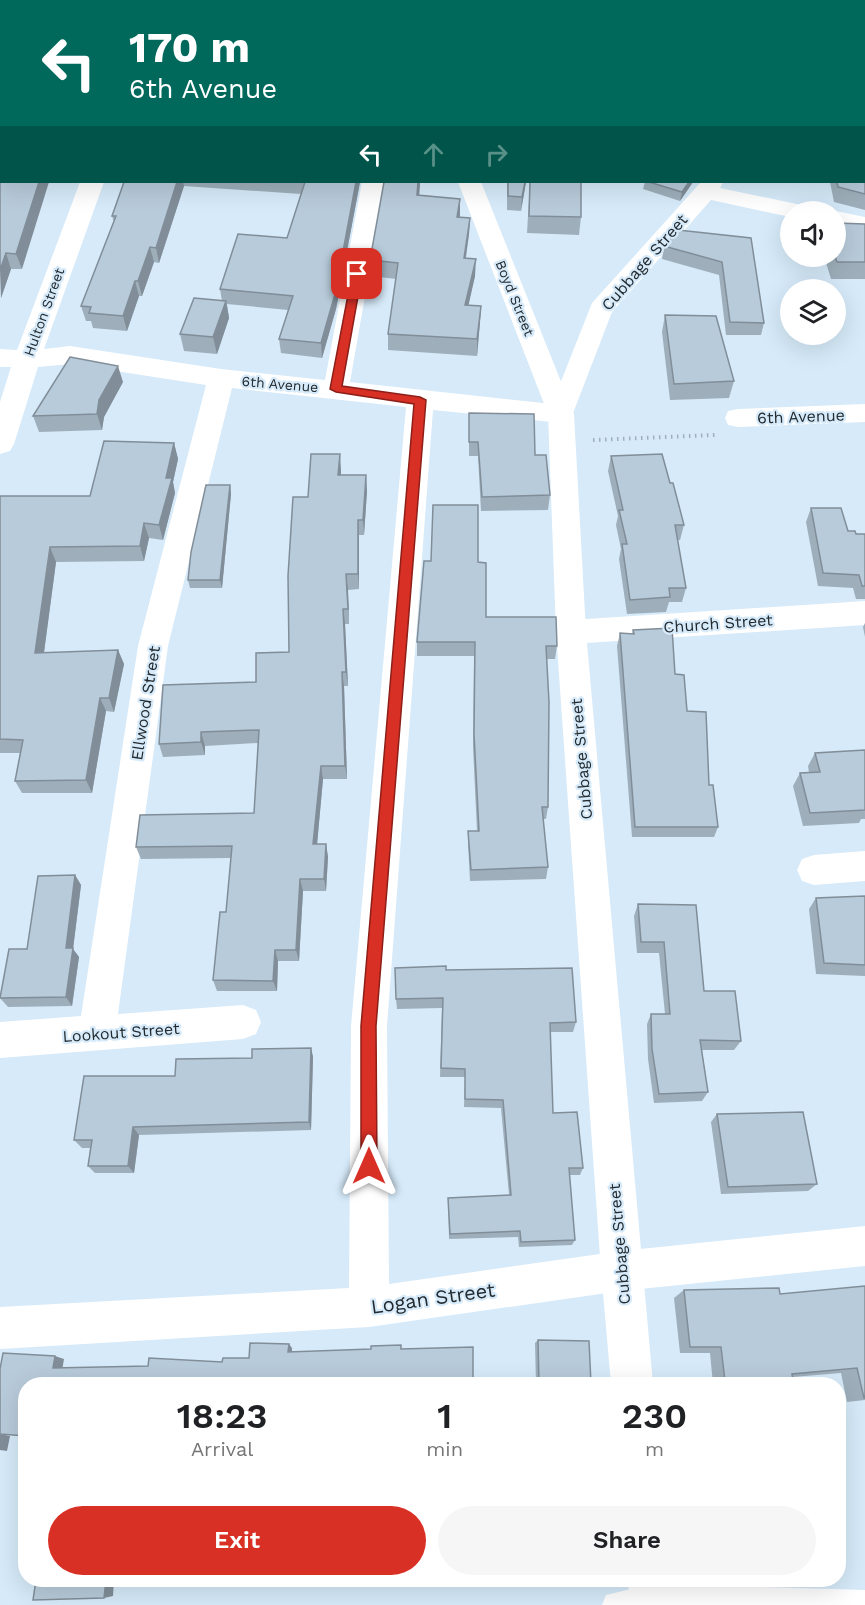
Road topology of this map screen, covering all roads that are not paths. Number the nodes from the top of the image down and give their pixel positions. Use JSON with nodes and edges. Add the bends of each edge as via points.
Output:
{"nodes":[{"id":1,"x":92,"y":183,"type":"edge"},
{"id":2,"x":374,"y":183,"type":"edge"},
{"id":3,"x":469,"y":183,"type":"edge"},
{"id":4,"x":709,"y":187,"type":"edge"},
{"id":5,"x":780,"y":206,"type":"edge"},
{"id":6,"x":846,"y":220,"type":"edge"},
{"id":7,"x":865,"y":224,"type":"edge"},
{"id":8,"x":0,"y":358,"type":"edge"},
{"id":9,"x":27,"y":359,"type":"junction"},
{"id":10,"x":220,"y":378,"type":"junction"},
{"id":11,"x":336,"y":389,"type":"junction"},
{"id":12,"x":420,"y":400,"type":"junction"},
{"id":13,"x":865,"y":413,"type":"edge"},
{"id":14,"x":738,"y":418,"type":"road end"},
{"id":15,"x":562,"y":428,"type":"junction"},
{"id":16,"x":0,"y":444,"type":"edge"},
{"id":17,"x":865,"y":613,"type":"edge"},
{"id":18,"x":571,"y":632,"type":"junction"},
{"id":19,"x":865,"y":866,"type":"edge"},
{"id":20,"x":814,"y":870,"type":"dead end"},
{"id":21,"x":243,"y":1022,"type":"dead end"},
{"id":22,"x":97,"y":1034,"type":"junction"},
{"id":23,"x":0,"y":1040,"type":"edge"},
{"id":24,"x":865,"y":1246,"type":"edge"},
{"id":25,"x":621,"y":1271,"type":"junction"},
{"id":26,"x":369,"y":1307,"type":"junction"},
{"id":27,"x":0,"y":1328,"type":"edge"},
{"id":28,"x":631,"y":1377,"type":"edge"},
{"id":29,"x":643,"y":1597,"type":"edge"},
{"id":30,"x":865,"y":1603,"type":"edge"}],
"edges":[{"from":1,"to":9,"type":"street","name":"Hulton Street"},
{"from":2,"to":11,"type":"street"},
{"from":3,"to":15,"type":"street","name":"Boyd Street"},
{"from":4,"to":5,"type":"street"},
{"from":4,"to":15,"type":"street","name":"Cubbage Street","via":[[601,309]]},
{"from":6,"to":7,"type":"street"},
{"from":8,"to":9,"type":"street","name":"6th Avenue"},
{"from":9,"to":10,"type":"street","name":"6th Avenue","via":[[70,355]]},
{"from":9,"to":16,"type":"street","name":"Hulton Street"},
{"from":10,"to":11,"type":"street","name":"6th Avenue"},
{"from":10,"to":22,"type":"street","name":"Ellwood Street","via":[[153,646]]},
{"from":11,"to":12,"type":"street","name":"6th Avenue"},
{"from":12,"to":15,"type":"street","name":"6th Avenue"},
{"from":12,"to":26,"type":"street","via":[[369,1026]]},
{"from":13,"to":14,"type":"street","name":"6th Avenue"},
{"from":15,"to":18,"type":"street","name":"Cubbage Street"},
{"from":17,"to":18,"type":"street","name":"Church Street"},
{"from":18,"to":25,"type":"street","name":"Cubbage Street"},
{"from":19,"to":20,"type":"street"},
{"from":21,"to":22,"type":"street","name":"Lookout Street"},
{"from":22,"to":23,"type":"street","name":"Lookout Street"},
{"from":24,"to":25,"type":"street","name":"Logan Street"},
{"from":25,"to":26,"type":"street","name":"Logan Street"},
{"from":25,"to":28,"type":"street","name":"Cubbage Street"},
{"from":26,"to":27,"type":"street","name":"Logan Street"},
{"from":29,"to":30,"type":"lane"}]}
